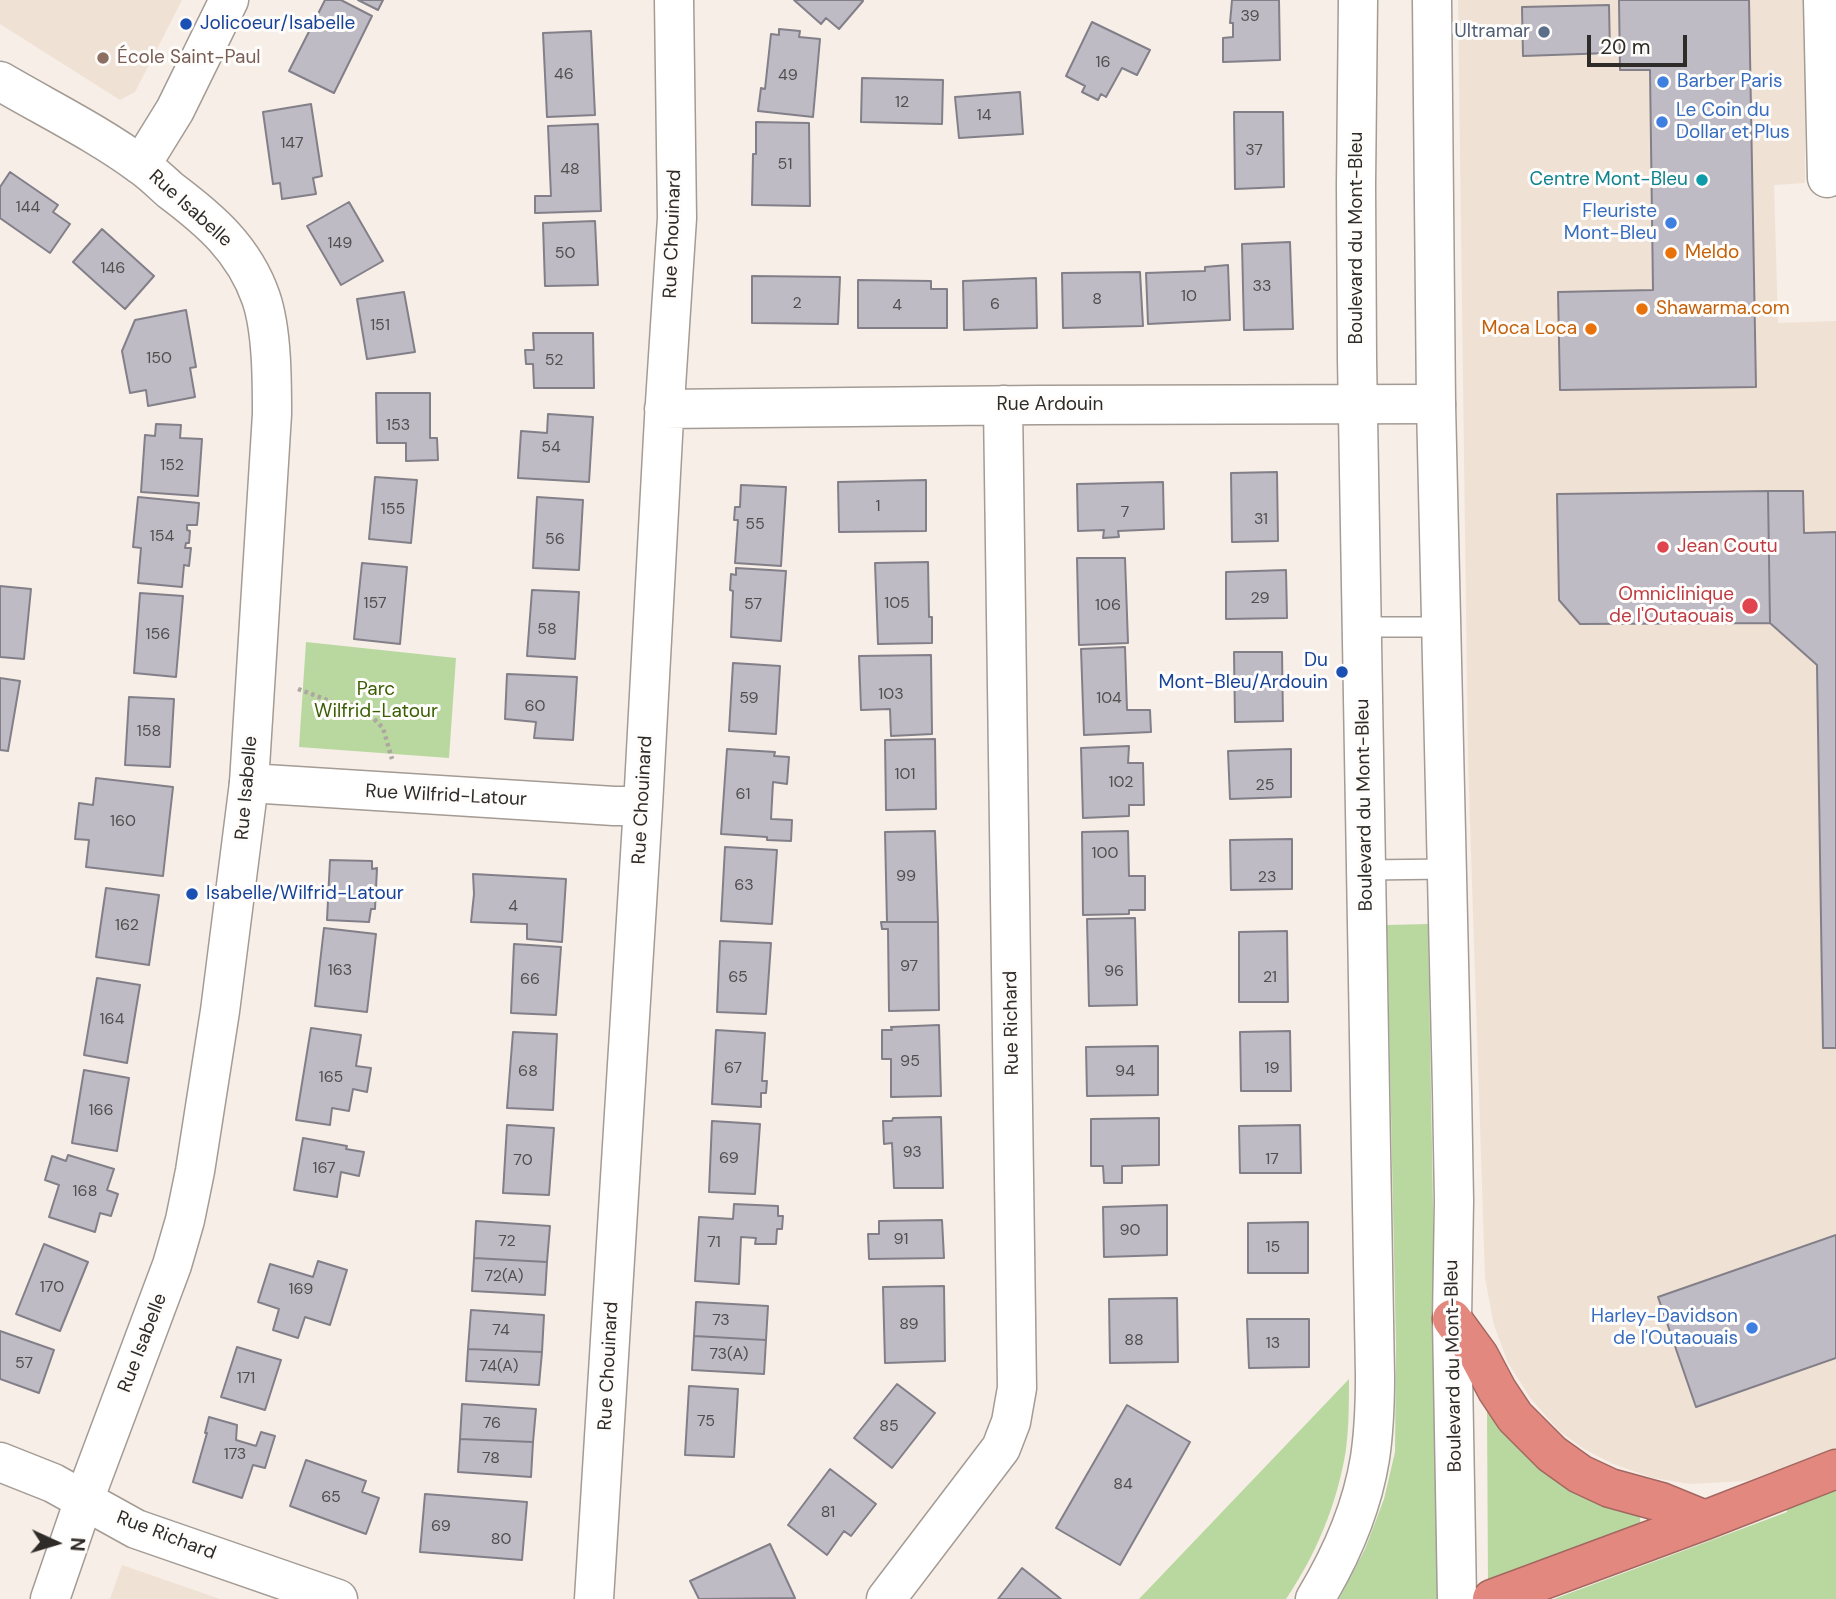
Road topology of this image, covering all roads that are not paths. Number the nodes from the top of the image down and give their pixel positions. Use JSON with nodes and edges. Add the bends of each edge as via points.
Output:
{"nodes":[{"id":1,"x":229,"y":0,"type":"edge"},
{"id":2,"x":674,"y":0,"type":"edge"},
{"id":3,"x":1358,"y":0,"type":"edge"},
{"id":4,"x":1432,"y":0,"type":"edge"},
{"id":5,"x":1824,"y":0,"type":"edge"},
{"id":6,"x":0,"y":80,"type":"edge"},
{"id":7,"x":142,"y":165,"type":"junction"},
{"id":8,"x":1827,"y":178,"type":"dead end"},
{"id":9,"x":1358,"y":404,"type":"junction"},
{"id":10,"x":1436,"y":404,"type":"junction"},
{"id":11,"x":1003,"y":405,"type":"junction"},
{"id":12,"x":664,"y":409,"type":"junction"},
{"id":13,"x":1362,"y":627,"type":"junction"},
{"id":14,"x":1441,"y":627,"type":"junction"},
{"id":15,"x":249,"y":783,"type":"junction"},
{"id":16,"x":643,"y":806,"type":"junction"},
{"id":17,"x":1446,"y":869,"type":"junction"},
{"id":18,"x":1367,"y":870,"type":"junction"},
{"id":19,"x":1452,"y":1319,"type":"junction"},
{"id":20,"x":0,"y":1462,"type":"edge"},
{"id":21,"x":1836,"y":1469,"type":"edge"},
{"id":22,"x":84,"y":1500,"type":"junction"},
{"id":23,"x":1705,"y":1520,"type":"junction"},
{"id":24,"x":50,"y":1599,"type":"edge"},
{"id":25,"x":338,"y":1599,"type":"edge"},
{"id":26,"x":594,"y":1599,"type":"edge"},
{"id":27,"x":886,"y":1599,"type":"edge"},
{"id":28,"x":1314,"y":1599,"type":"edge"},
{"id":29,"x":1457,"y":1599,"type":"edge"},
{"id":30,"x":1493,"y":1599,"type":"edge"}],
"edges":[{"from":1,"to":7,"type":"street","via":[[175,110]]},
{"from":2,"to":12,"type":"street","name":"Rue Chouinard","via":[[677,218]]},
{"from":3,"to":9,"type":"street","name":"Boulevard du Mont-Bleu"},
{"from":4,"to":10,"type":"street","name":"Boulevard du Mont-Bleu"},
{"from":5,"to":8,"type":"street"},
{"from":6,"to":7,"type":"street","name":"Rue Isabelle"},
{"from":7,"to":15,"type":"street","name":"Rue Isabelle","via":[[228,239],[249,268],[262,300],[270,349],[272,414]]},
{"from":9,"to":10,"type":"street","name":"Rue Ardouin"},
{"from":9,"to":11,"type":"street","name":"Rue Ardouin"},
{"from":9,"to":13,"type":"street","name":"Boulevard du Mont-Bleu"},
{"from":10,"to":14,"type":"street","name":"Boulevard du Mont-Bleu"},
{"from":11,"to":12,"type":"street","name":"Rue Ardouin"},
{"from":11,"to":27,"type":"street","name":"Rue Richard","via":[[1017,1388],[1001,1448]]},
{"from":12,"to":16,"type":"street","name":"Rue Chouinard"},
{"from":13,"to":14,"type":"lane"},
{"from":13,"to":18,"type":"street","name":"Boulevard du Mont-Bleu"},
{"from":14,"to":17,"type":"street","name":"Boulevard du Mont-Bleu"},
{"from":15,"to":16,"type":"street","name":"Rue Wilfrid-Latour"},
{"from":15,"to":22,"type":"street","name":"Rue Isabelle","via":[[208,1098],[185,1220]]},
{"from":16,"to":26,"type":"street","name":"Rue Chouinard"},
{"from":17,"to":18,"type":"lane"},
{"from":17,"to":19,"type":"street","name":"Boulevard du Mont-Bleu","via":[[1454,1201]]},
{"from":18,"to":28,"type":"street","name":"Boulevard du Mont-Bleu","via":[[1374,1406],[1361,1497],[1346,1540]]},
{"from":19,"to":23,"type":"highway","via":[[1515,1417],[1552,1454],[1609,1488]]},
{"from":19,"to":29,"type":"street","name":"Boulevard du Mont-Bleu"},
{"from":20,"to":22,"type":"street","name":"Rue Richard"},
{"from":21,"to":23,"type":"highway"},
{"from":22,"to":24,"type":"street","name":"Rue Isabelle"},
{"from":22,"to":25,"type":"street","name":"Rue Richard","via":[[136,1528]]},
{"from":23,"to":30,"type":"highway"}]}
